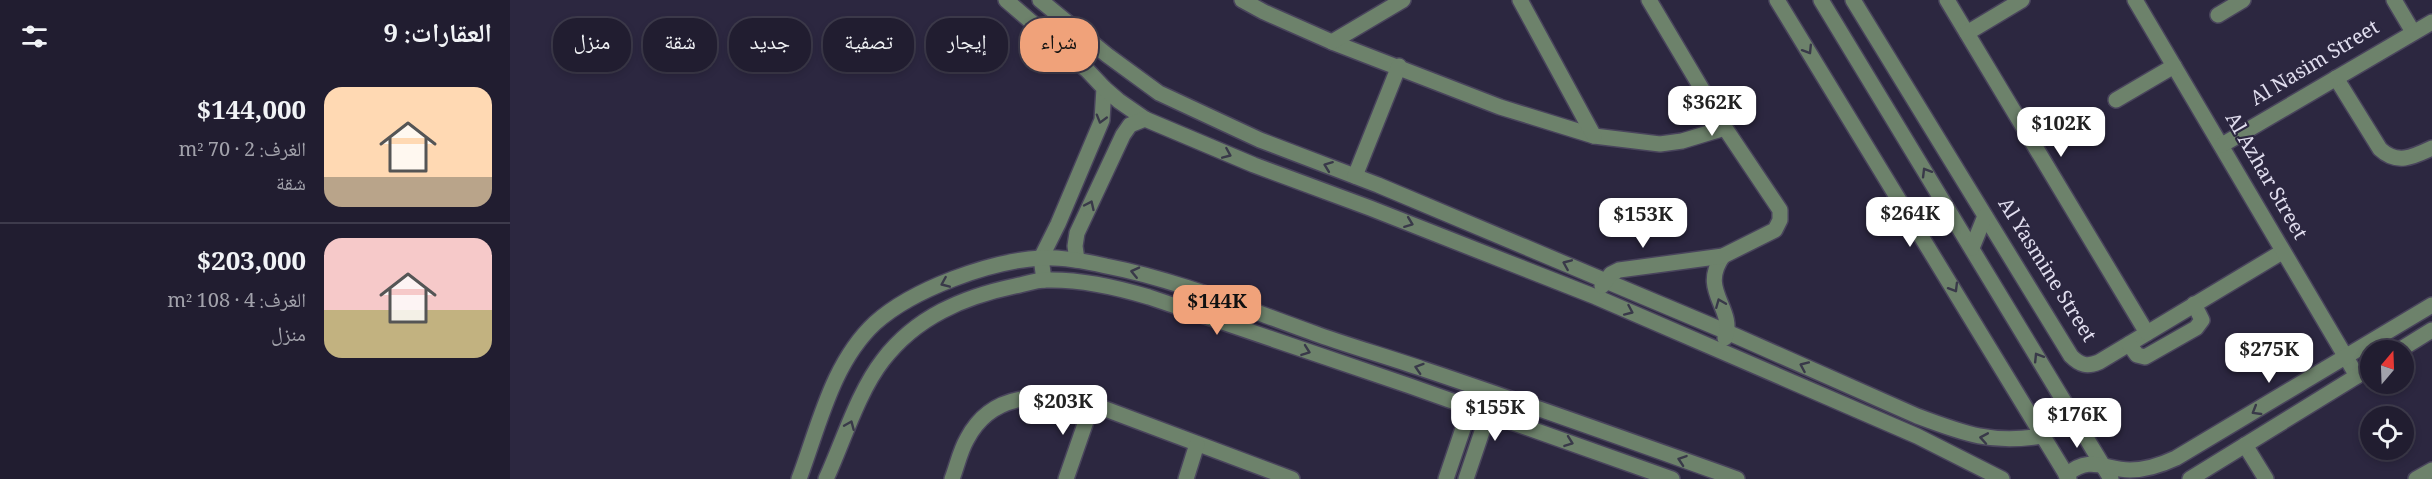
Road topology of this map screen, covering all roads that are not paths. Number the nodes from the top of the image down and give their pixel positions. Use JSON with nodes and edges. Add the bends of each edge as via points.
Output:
{"nodes":[{"id":1,"x":1006,"y":0,"type":"edge"},
{"id":2,"x":1040,"y":0,"type":"edge"},
{"id":3,"x":1242,"y":0,"type":"edge"},
{"id":4,"x":1403,"y":0,"type":"edge"},
{"id":5,"x":1520,"y":0,"type":"edge"},
{"id":6,"x":1649,"y":0,"type":"edge"},
{"id":7,"x":1777,"y":0,"type":"edge"},
{"id":8,"x":1821,"y":0,"type":"edge"},
{"id":9,"x":1853,"y":0,"type":"edge"},
{"id":10,"x":1947,"y":0,"type":"edge"},
{"id":11,"x":2022,"y":0,"type":"edge"},
{"id":12,"x":2135,"y":0,"type":"edge"},
{"id":13,"x":2243,"y":0,"type":"edge"},
{"id":14,"x":2394,"y":0,"type":"edge"},
{"id":15,"x":2218,"y":15,"type":"dead end"},
{"id":16,"x":2432,"y":21,"type":"edge"},
{"id":17,"x":2413,"y":32,"type":"junction"},
{"id":18,"x":1967,"y":33,"type":"junction"},
{"id":19,"x":1332,"y":42,"type":"junction"},
{"id":20,"x":1399,"y":66,"type":"junction"},
{"id":21,"x":2174,"y":66,"type":"junction"},
{"id":22,"x":2336,"y":78,"type":"junction"},
{"id":23,"x":1104,"y":88,"type":"junction"},
{"id":24,"x":2116,"y":100,"type":"dead end"},
{"id":25,"x":1145,"y":119,"type":"junction"},
{"id":26,"x":1725,"y":128,"type":"junction"},
{"id":27,"x":1594,"y":136,"type":"junction"},
{"id":28,"x":2222,"y":145,"type":"junction"},
{"id":29,"x":2432,"y":148,"type":"edge"},
{"id":30,"x":1355,"y":176,"type":"junction"},
{"id":31,"x":1378,"y":185,"type":"junction"},
{"id":32,"x":1370,"y":208,"type":"junction"},
{"id":33,"x":1985,"y":216,"type":"junction"},
{"id":34,"x":1972,"y":248,"type":"junction"},
{"id":35,"x":2282,"y":252,"type":"junction"},
{"id":36,"x":1723,"y":256,"type":"junction"},
{"id":37,"x":1041,"y":258,"type":"junction"},
{"id":38,"x":1077,"y":260,"type":"junction"},
{"id":39,"x":1044,"y":280,"type":"junction"},
{"id":40,"x":1606,"y":280,"type":"junction"},
{"id":41,"x":1596,"y":297,"type":"junction"},
{"id":42,"x":2194,"y":304,"type":"junction"},
{"id":43,"x":2432,"y":305,"type":"edge"},
{"id":44,"x":2432,"y":330,"type":"edge"},
{"id":45,"x":1727,"y":332,"type":"junction"},
{"id":46,"x":2147,"y":333,"type":"junction"},
{"id":47,"x":2414,"y":341,"type":"edge"},
{"id":48,"x":2129,"y":344,"type":"junction"},
{"id":49,"x":1720,"y":351,"type":"junction"},
{"id":50,"x":2346,"y":357,"type":"junction"},
{"id":51,"x":2360,"y":369,"type":"edge"},
{"id":52,"x":2360,"y":374,"type":"edge"},
{"id":53,"x":1476,"y":387,"type":"junction"},
{"id":54,"x":1495,"y":394,"type":"junction"},
{"id":55,"x":1092,"y":404,"type":"junction"},
{"id":56,"x":1470,"y":407,"type":"junction"},
{"id":57,"x":1488,"y":413,"type":"junction"},
{"id":58,"x":2042,"y":436,"type":"junction"},
{"id":59,"x":1197,"y":444,"type":"junction"},
{"id":60,"x":2245,"y":445,"type":"junction"},
{"id":61,"x":2101,"y":464,"type":"junction"},
{"id":62,"x":2432,"y":470,"type":"edge"},
{"id":63,"x":1728,"y":477,"type":"edge"},
{"id":64,"x":2068,"y":477,"type":"edge"},
{"id":65,"x":799,"y":479,"type":"edge"},
{"id":66,"x":826,"y":479,"type":"edge"},
{"id":67,"x":952,"y":479,"type":"edge"},
{"id":68,"x":1065,"y":479,"type":"edge"},
{"id":69,"x":1186,"y":479,"type":"edge"},
{"id":70,"x":1292,"y":479,"type":"edge"},
{"id":71,"x":1446,"y":479,"type":"edge"},
{"id":72,"x":1466,"y":479,"type":"edge"},
{"id":73,"x":1672,"y":479,"type":"edge"},
{"id":74,"x":2002,"y":479,"type":"edge"},
{"id":75,"x":2111,"y":479,"type":"edge"},
{"id":76,"x":2190,"y":479,"type":"edge"},
{"id":77,"x":2266,"y":479,"type":"edge"},
{"id":78,"x":2416,"y":479,"type":"edge"}],
"edges":[{"from":1,"to":23,"type":"street"},
{"from":30,"to":2,"type":"street","one_way":true,"via":[[1260,140],[1159,93]]},
{"from":3,"to":19,"type":"street"},
{"from":4,"to":19,"type":"street"},
{"from":5,"to":27,"type":"street"},
{"from":6,"to":26,"type":"street"},
{"from":7,"to":58,"type":"street","one_way":true},
{"from":34,"to":8,"type":"street","one_way":true},
{"from":9,"to":33,"type":"street","name":"Al Yasmine Street"},
{"from":10,"to":18,"type":"street"},
{"from":11,"to":18,"type":"street"},
{"from":12,"to":21,"type":"street","name":"Al Azhar Street"},
{"from":13,"to":15,"type":"street"},
{"from":14,"to":17,"type":"street"},
{"from":16,"to":17,"type":"street","name":"Al Nasim Street"},
{"from":17,"to":22,"type":"street","name":"Al Nasim Street"},
{"from":18,"to":46,"type":"street"},
{"from":19,"to":20,"type":"street"},
{"from":20,"to":27,"type":"street","via":[[1500,107]]},
{"from":20,"to":30,"type":"street"},
{"from":21,"to":24,"type":"street"},
{"from":21,"to":28,"type":"street","name":"Al Azhar Street"},
{"from":22,"to":28,"type":"street","name":"Al Nasim Street"},
{"from":22,"to":29,"type":"street","via":[[2386,155],[2410,158]]},
{"from":23,"to":25,"type":"street"},
{"from":23,"to":37,"type":"street","one_way":true,"via":[[1102,120]]},
{"from":25,"to":32,"type":"street","one_way":true},
{"from":38,"to":25,"type":"street","one_way":true,"via":[[1077,233],[1122,135],[1131,125]]},
{"from":26,"to":27,"type":"street","via":[[1660,144]]},
{"from":26,"to":36,"type":"street","via":[[1756,171],[1781,216],[1775,230]]},
{"from":28,"to":35,"type":"street","name":"Al Azhar Street"},
{"from":30,"to":31,"type":"street"},
{"from":31,"to":32,"type":"street"},
{"from":40,"to":31,"type":"street","one_way":true},
{"from":32,"to":41,"type":"street","one_way":true},
{"from":33,"to":34,"type":"street"},
{"from":33,"to":48,"type":"street","name":"Al Yasmine Street","via":[[2071,356],[2089,366]]},
{"from":61,"to":34,"type":"street","one_way":true},
{"from":35,"to":42,"type":"street","name":"Al Yasmine Street"},
{"from":35,"to":50,"type":"street","name":"Al Azhar Street"},
{"from":36,"to":40,"type":"street","via":[[1627,268]]},
{"from":45,"to":36,"type":"street","one_way":true,"via":[[1728,323],[1713,284]]},
{"from":37,"to":38,"type":"street"},
{"from":37,"to":39,"type":"street"},
{"from":37,"to":65,"type":"street","one_way":true,"via":[[1002,263],[960,276],[927,290],[878,321],[862,336],[836,379]]},
{"from":53,"to":38,"type":"street","one_way":true,"via":[[1199,291],[1138,272]]},
{"from":39,"to":56,"type":"street","one_way":true,"via":[[1113,286]]},
{"from":66,"to":39,"type":"street","one_way":true,"via":[[881,361],[911,330],[937,312],[967,299]]},
{"from":40,"to":41,"type":"street"},
{"from":40,"to":45,"type":"street"},
{"from":41,"to":49,"type":"street","one_way":true},
{"from":42,"to":46,"type":"street","name":"Al Yasmine Street"},
{"from":42,"to":48,"type":"street","via":[[2202,320],[2196,328],[2145,357],[2137,355]]},
{"from":43,"to":50,"type":"street"},
{"from":44,"to":47,"type":"street"},
{"from":45,"to":49,"type":"street"},
{"from":58,"to":45,"type":"street","one_way":true,"via":[[1989,439],[1951,429]]},
{"from":46,"to":48,"type":"street","name":"Al Yasmine Street"},
{"from":49,"to":74,"type":"street","via":[[1917,436]]},
{"from":50,"to":51,"type":"street","name":"Al Azhar Street"},
{"from":50,"to":61,"type":"street","one_way":true,"via":[[2160,466],[2130,470]]},
{"from":52,"to":60,"type":"street"},
{"from":53,"to":54,"type":"street"},
{"from":53,"to":56,"type":"street"},
{"from":54,"to":57,"type":"street"},
{"from":63,"to":54,"type":"street","one_way":true},
{"from":55,"to":59,"type":"street"},
{"from":55,"to":67,"type":"street","via":[[1036,396],[995,408],[973,428]]},
{"from":55,"to":68,"type":"street"},
{"from":56,"to":57,"type":"street"},
{"from":56,"to":71,"type":"street"},
{"from":57,"to":72,"type":"street"},
{"from":57,"to":73,"type":"street","one_way":true},
{"from":58,"to":64,"type":"street"},
{"from":59,"to":69,"type":"street"},
{"from":59,"to":70,"type":"street"},
{"from":60,"to":76,"type":"street"},
{"from":60,"to":77,"type":"street"},
{"from":61,"to":64,"type":"street","via":[[2084,464]]},
{"from":61,"to":75,"type":"street"},
{"from":62,"to":78,"type":"street"}]}
